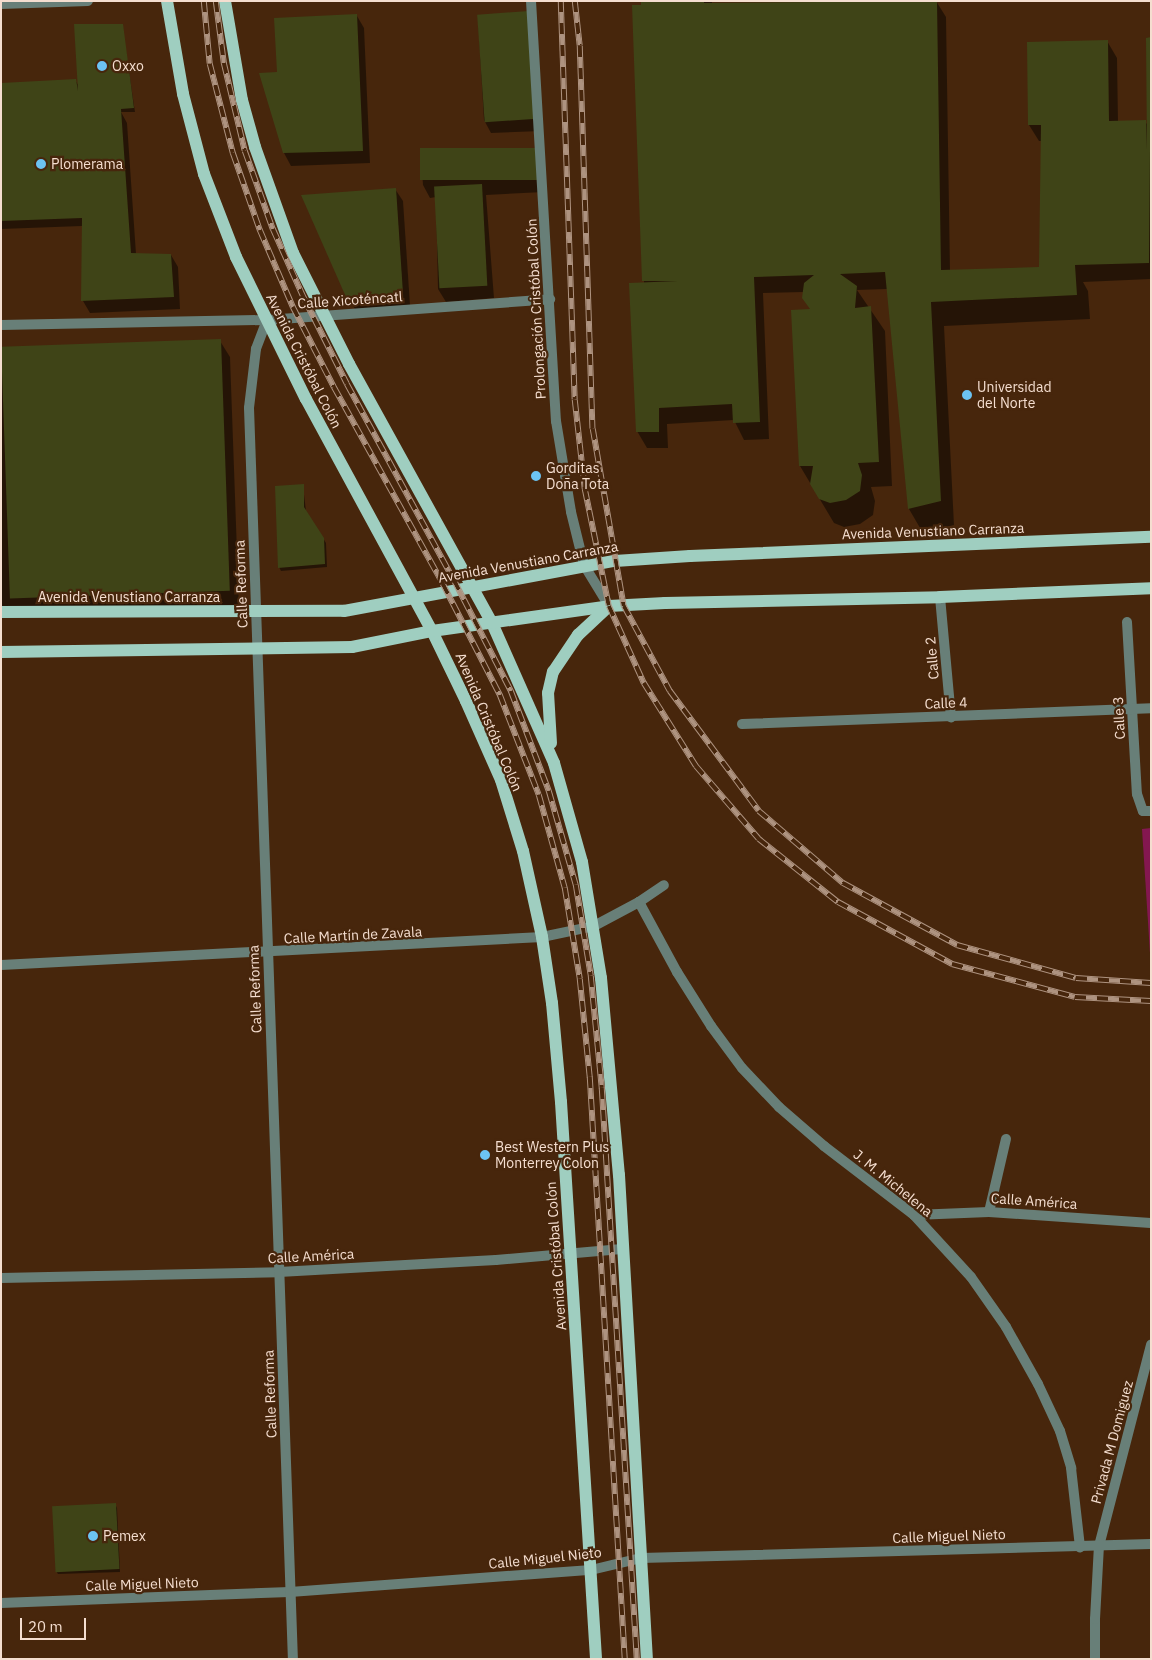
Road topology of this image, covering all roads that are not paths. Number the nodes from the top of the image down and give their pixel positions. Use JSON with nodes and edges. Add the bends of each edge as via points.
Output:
{"nodes":[{"id":1,"x":88,"y":1,"type":"edge"},
{"id":2,"x":167,"y":1,"type":"edge"},
{"id":3,"x":225,"y":1,"type":"edge"},
{"id":4,"x":531,"y":1,"type":"edge"},
{"id":5,"x":1,"y":4,"type":"edge"},
{"id":6,"x":550,"y":299,"type":"junction"},
{"id":7,"x":324,"y":316,"type":"junction"},
{"id":8,"x":267,"y":320,"type":"junction"},
{"id":9,"x":1,"y":325,"type":"edge"},
{"id":10,"x":1151,"y":537,"type":"edge"},
{"id":11,"x":584,"y":565,"type":"junction"},
{"id":12,"x":473,"y":587,"type":"junction"},
{"id":13,"x":1151,"y":588,"type":"edge"},
{"id":14,"x":413,"y":597,"type":"junction"},
{"id":15,"x":940,"y":597,"type":"junction"},
{"id":16,"x":609,"y":606,"type":"junction"},
{"id":17,"x":1,"y":612,"type":"edge"},
{"id":18,"x":256,"y":612,"type":"junction"},
{"id":19,"x":492,"y":622,"type":"junction"},
{"id":20,"x":1127,"y":622,"type":"dead end"},
{"id":21,"x":432,"y":631,"type":"junction"},
{"id":22,"x":257,"y":648,"type":"junction"},
{"id":23,"x":1,"y":652,"type":"edge"},
{"id":24,"x":1151,"y":708,"type":"edge"},
{"id":25,"x":1133,"y":709,"type":"junction"},
{"id":26,"x":951,"y":717,"type":"junction"},
{"id":27,"x":742,"y":724,"type":"dead end"},
{"id":28,"x":554,"y":763,"type":"junction"},
{"id":29,"x":1147,"y":811,"type":"edge"},
{"id":30,"x":664,"y":885,"type":"dead end"},
{"id":31,"x":639,"y":902,"type":"junction"},
{"id":32,"x":594,"y":926,"type":"junction"},
{"id":33,"x":542,"y":937,"type":"junction"},
{"id":34,"x":268,"y":953,"type":"junction"},
{"id":35,"x":1,"y":965,"type":"edge"},
{"id":36,"x":1006,"y":1139,"type":"dead end"},
{"id":37,"x":989,"y":1212,"type":"junction"},
{"id":38,"x":914,"y":1215,"type":"junction"},
{"id":39,"x":1151,"y":1223,"type":"edge"},
{"id":40,"x":622,"y":1249,"type":"junction"},
{"id":41,"x":571,"y":1252,"type":"junction"},
{"id":42,"x":279,"y":1272,"type":"junction"},
{"id":43,"x":1,"y":1278,"type":"edge"},
{"id":44,"x":1151,"y":1345,"type":"edge"},
{"id":45,"x":1151,"y":1544,"type":"edge"},
{"id":46,"x":1099,"y":1546,"type":"junction"},
{"id":47,"x":1080,"y":1547,"type":"junction"},
{"id":48,"x":641,"y":1558,"type":"junction"},
{"id":49,"x":591,"y":1570,"type":"junction"},
{"id":50,"x":290,"y":1592,"type":"junction"},
{"id":51,"x":1,"y":1603,"type":"edge"},
{"id":52,"x":293,"y":1659,"type":"edge"},
{"id":53,"x":596,"y":1659,"type":"edge"},
{"id":54,"x":648,"y":1659,"type":"edge"},
{"id":55,"x":1095,"y":1659,"type":"edge"}],
"edges":[{"from":1,"to":5,"type":"street"},
{"from":2,"to":8,"type":"main road","name":"Avenida Cristóbal Colón","via":[[183,94],[204,174],[236,257]]},
{"from":3,"to":7,"type":"main road","via":[[242,100],[255,147],[293,252]]},
{"from":4,"to":6,"type":"street","name":"Prolongación Cristóbal Colón"},
{"from":6,"to":7,"type":"street","name":"Calle Xicoténcatl"},
{"from":6,"to":11,"type":"street","name":"Prolongación Cristóbal Colón","via":[[556,420],[571,512]]},
{"from":7,"to":8,"type":"street","name":"Calle Xicoténcatl"},
{"from":7,"to":12,"type":"main road"},
{"from":8,"to":9,"type":"street","name":"Calle Xicoténcatl"},
{"from":8,"to":14,"type":"main road","name":"Avenida Cristóbal Colón"},
{"from":8,"to":18,"type":"street","name":"Calle Reforma","via":[[256,349],[249,408]]},
{"from":10,"to":11,"type":"main road","name":"Avenida Venustiano Carranza","via":[[700,556]]},
{"from":11,"to":12,"type":"main road","name":"Avenida Venustiano Carranza"},
{"from":11,"to":16,"type":"street","name":"Prolongación Cristóbal Colón"},
{"from":12,"to":14,"type":"main road","name":"Avenida Venustiano Carranza"},
{"from":12,"to":19,"type":"main road"},
{"from":13,"to":15,"type":"main road"},
{"from":14,"to":18,"type":"main road","name":"Avenida Venustiano Carranza","via":[[344,611]]},
{"from":14,"to":21,"type":"main road","name":"Avenida Cristóbal Colón"},
{"from":15,"to":16,"type":"main road"},
{"from":15,"to":26,"type":"street","name":"Calle 2"},
{"from":16,"to":19,"type":"main road"},
{"from":16,"to":28,"type":"main road","via":[[578,635],[553,672],[548,712]]},
{"from":17,"to":18,"type":"main road","name":"Avenida Venustiano Carranza"},
{"from":18,"to":22,"type":"street","name":"Calle Reforma"},
{"from":19,"to":21,"type":"main road"},
{"from":19,"to":28,"type":"main road"},
{"from":20,"to":25,"type":"street","name":"Calle 3"},
{"from":21,"to":22,"type":"main road","via":[[352,647]]},
{"from":21,"to":33,"type":"main road","name":"Avenida Cristóbal Colón","via":[[501,780],[523,851]]},
{"from":22,"to":23,"type":"main road"},
{"from":22,"to":34,"type":"street","name":"Calle Reforma"},
{"from":24,"to":25,"type":"street","name":"Calle 4"},
{"from":25,"to":26,"type":"street","name":"Calle 4"},
{"from":25,"to":29,"type":"street","name":"Calle 3","via":[[1137,794]]},
{"from":26,"to":27,"type":"street","name":"Calle 4"},
{"from":28,"to":32,"type":"main road","via":[[582,862]]},
{"from":30,"to":31,"type":"street","name":"Calle Martín de Zavala"},
{"from":31,"to":32,"type":"street","name":"Calle Martín de Zavala"},
{"from":31,"to":38,"type":"street","name":"J. M. Michelena","via":[[677,972],[742,1068],[779,1107],[824,1146]]},
{"from":32,"to":33,"type":"street","name":"Calle Martín de Zavala"},
{"from":32,"to":40,"type":"main road","via":[[610,1068]]},
{"from":33,"to":34,"type":"street","name":"Calle Martín de Zavala"},
{"from":33,"to":41,"type":"main road","name":"Avenida Cristóbal Colón","via":[[552,1004]]},
{"from":34,"to":35,"type":"street","name":"Calle Martín de Zavala"},
{"from":34,"to":42,"type":"street","name":"Calle Reforma"},
{"from":36,"to":37,"type":"street"},
{"from":37,"to":38,"type":"street","name":"Calle América"},
{"from":37,"to":39,"type":"street","name":"Calle América"},
{"from":38,"to":47,"type":"street","name":"J. M. Michelena","via":[[971,1277],[1006,1327],[1038,1384],[1060,1431],[1072,1468]]},
{"from":40,"to":41,"type":"street","name":"Calle América"},
{"from":40,"to":48,"type":"main road"},
{"from":41,"to":42,"type":"street","name":"Calle América","via":[[496,1260]]},
{"from":41,"to":49,"type":"main road","name":"Avenida Cristóbal Colón"},
{"from":42,"to":43,"type":"street","name":"Calle América"},
{"from":42,"to":50,"type":"street","name":"Calle Reforma"},
{"from":44,"to":46,"type":"street","name":"Privada M Domiguez"},
{"from":45,"to":46,"type":"street","name":"Calle Miguel Nieto"},
{"from":46,"to":47,"type":"street","name":"Calle Miguel Nieto"},
{"from":46,"to":55,"type":"street","name":"Privada M Domiguez"},
{"from":47,"to":48,"type":"street","name":"Calle Miguel Nieto"},
{"from":48,"to":49,"type":"street","name":"Calle Miguel Nieto"},
{"from":48,"to":54,"type":"main road"},
{"from":49,"to":50,"type":"street","name":"Calle Miguel Nieto"},
{"from":49,"to":53,"type":"main road","name":"Avenida Cristóbal Colón"},
{"from":50,"to":51,"type":"street","name":"Calle Miguel Nieto"},
{"from":50,"to":52,"type":"street","name":"Calle Reforma"}]}
